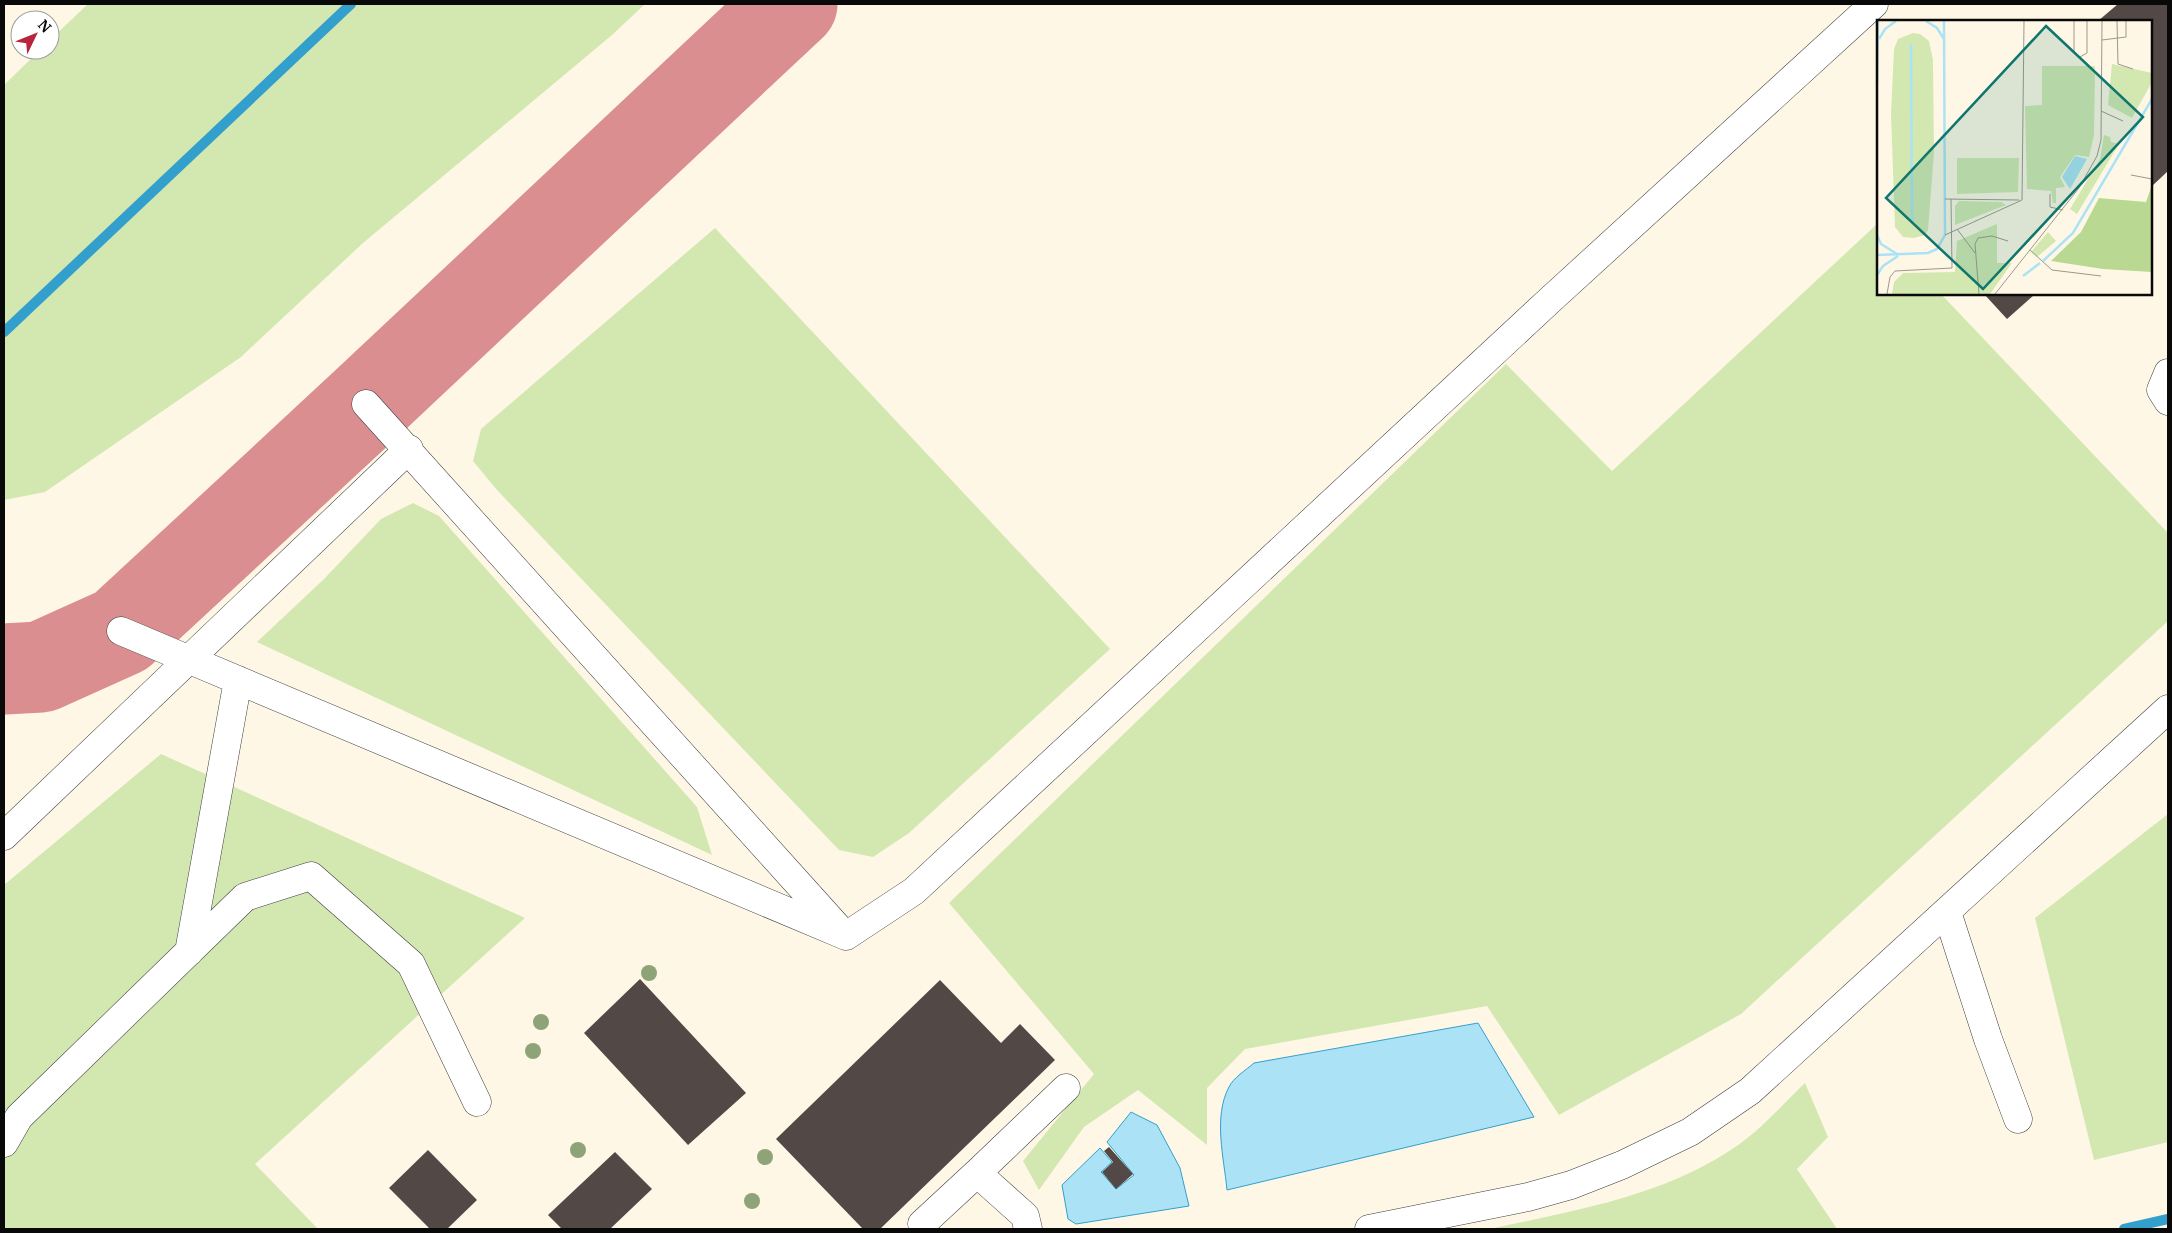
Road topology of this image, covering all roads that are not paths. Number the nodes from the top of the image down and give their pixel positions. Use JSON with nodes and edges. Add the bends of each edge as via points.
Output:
{"nodes":[{"id":1,"x":1874,"y":4,"type":"edge"},
{"id":2,"x":2168,"y":373,"type":"edge"},
{"id":3,"x":2168,"y":402,"type":"edge"},
{"id":4,"x":366,"y":404,"type":"dead end"},
{"id":5,"x":409,"y":449,"type":"junction"},
{"id":6,"x":121,"y":631,"type":"dead end"},
{"id":7,"x":188,"y":660,"type":"junction"},
{"id":8,"x":238,"y":680,"type":"junction"},
{"id":9,"x":2168,"y":710,"type":"edge"},
{"id":10,"x":4,"y":836,"type":"edge"},
{"id":11,"x":1947,"y":912,"type":"junction"},
{"id":12,"x":846,"y":936,"type":"junction"},
{"id":13,"x":188,"y":952,"type":"junction"},
{"id":14,"x":1066,"y":1088,"type":"dead end"},
{"id":15,"x":477,"y":1102,"type":"dead end"},
{"id":16,"x":2018,"y":1119,"type":"dead end"},
{"id":17,"x":4,"y":1143,"type":"edge"},
{"id":18,"x":977,"y":1173,"type":"junction"},
{"id":19,"x":922,"y":1224,"type":"dead end"},
{"id":20,"x":1028,"y":1229,"type":"edge"},
{"id":21,"x":1370,"y":1229,"type":"edge"}],
"edges":[{"from":1,"to":12,"type":"lane","via":[[914,891]]},
{"from":2,"to":3,"type":"lane","via":[[2161,390]]},
{"from":4,"to":5,"type":"lane"},
{"from":5,"to":7,"type":"lane"},
{"from":5,"to":12,"type":"lane"},
{"from":6,"to":7,"type":"lane"},
{"from":7,"to":8,"type":"lane"},
{"from":7,"to":10,"type":"lane"},
{"from":8,"to":12,"type":"lane"},
{"from":8,"to":13,"type":"lane"},
{"from":9,"to":11,"type":"lane"},
{"from":11,"to":16,"type":"lane"},
{"from":11,"to":21,"type":"lane","via":[[1750,1091],[1690,1132],[1571,1185],[1528,1197]]},
{"from":13,"to":15,"type":"lane","via":[[245,897],[311,876],[411,964]]},
{"from":13,"to":17,"type":"lane","via":[[18,1117]]},
{"from":14,"to":18,"type":"lane"},
{"from":18,"to":19,"type":"lane"},
{"from":18,"to":20,"type":"lane","via":[[1025,1216]]}]}
